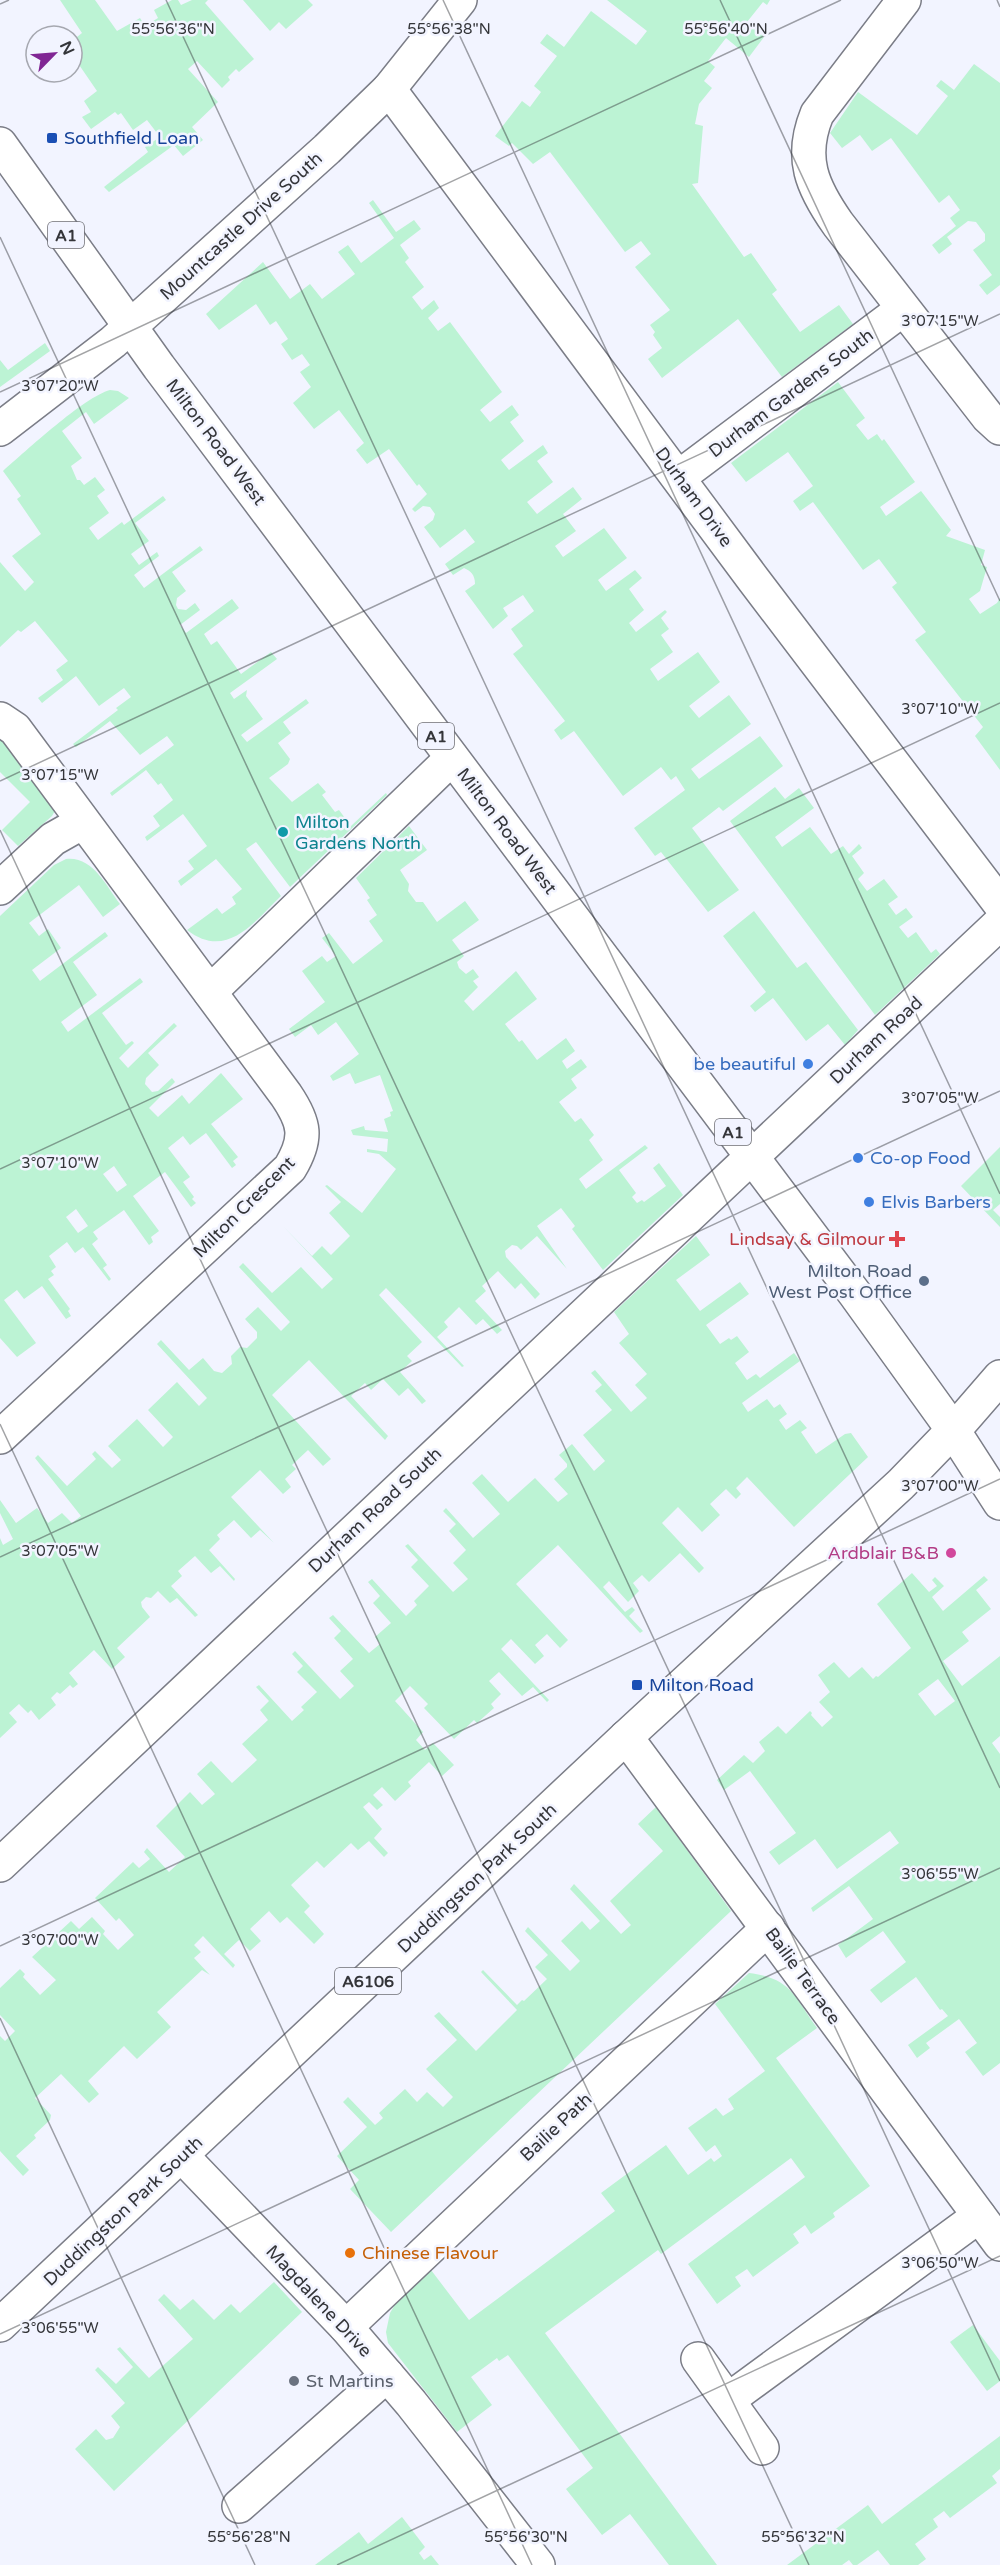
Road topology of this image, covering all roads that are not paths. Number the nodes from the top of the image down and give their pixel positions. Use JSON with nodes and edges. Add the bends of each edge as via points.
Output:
{"nodes":[{"id":1,"x":460,"y":0,"type":"edge"},
{"id":2,"x":904,"y":0,"type":"edge"},
{"id":3,"x":389,"y":89,"type":"junction"},
{"id":4,"x":0,"y":144,"type":"edge"},
{"id":5,"x":903,"y":309,"type":"junction"},
{"id":6,"x":130,"y":326,"type":"junction"},
{"id":7,"x":1000,"y":428,"type":"edge"},
{"id":8,"x":0,"y":429,"type":"edge"},
{"id":9,"x":679,"y":477,"type":"junction"},
{"id":10,"x":0,"y":719,"type":"edge"},
{"id":11,"x":452,"y":758,"type":"junction"},
{"id":12,"x":83,"y":822,"type":"junction"},
{"id":13,"x":0,"y":888,"type":"edge"},
{"id":14,"x":1000,"y":904,"type":"edge"},
{"id":15,"x":1000,"y":923,"type":"edge"},
{"id":16,"x":210,"y":992,"type":"junction"},
{"id":17,"x":751,"y":1156,"type":"junction"},
{"id":18,"x":1000,"y":1377,"type":"edge"},
{"id":19,"x":953,"y":1430,"type":"junction"},
{"id":20,"x":0,"y":1437,"type":"edge"},
{"id":21,"x":1000,"y":1503,"type":"edge"},
{"id":22,"x":626,"y":1737,"type":"junction"},
{"id":23,"x":0,"y":1865,"type":"edge"},
{"id":24,"x":768,"y":1928,"type":"junction"},
{"id":25,"x":182,"y":2156,"type":"junction"},
{"id":26,"x":979,"y":2216,"type":"junction"},
{"id":27,"x":1000,"y":2244,"type":"edge"},
{"id":28,"x":0,"y":2325,"type":"edge"},
{"id":29,"x":346,"y":2327,"type":"junction"},
{"id":30,"x":698,"y":2359,"type":"dead end"},
{"id":31,"x":387,"y":2375,"type":"junction"},
{"id":32,"x":728,"y":2400,"type":"junction"},
{"id":33,"x":762,"y":2448,"type":"dead end"},
{"id":34,"x":239,"y":2505,"type":"dead end"},
{"id":35,"x":538,"y":2565,"type":"edge"}],
"edges":[{"from":1,"to":3,"type":"street","name":"Mountcastle Drive South"},
{"from":2,"to":5,"type":"street","via":[[818,114],[808,146],[810,168],[824,203]]},
{"from":3,"to":6,"type":"street","name":"Mountcastle Drive South"},
{"from":3,"to":9,"type":"street","name":"Durham Drive"},
{"from":4,"to":6,"type":"street","name":"Milton Road West","number":"A1"},
{"from":5,"to":7,"type":"street"},
{"from":5,"to":9,"type":"street","name":"Durham Gardens South"},
{"from":6,"to":8,"type":"street","name":"Mountcastle Drive South"},
{"from":6,"to":11,"type":"street","name":"Milton Road West","number":"A1"},
{"from":9,"to":14,"type":"street","name":"Durham Drive"},
{"from":10,"to":12,"type":"street","name":"Milton Crescent","via":[[15,729]]},
{"from":11,"to":16,"type":"street"},
{"from":11,"to":17,"type":"street","name":"Milton Road West","number":"A1"},
{"from":12,"to":13,"type":"street","via":[[53,839]]},
{"from":12,"to":16,"type":"street","name":"Milton Crescent"},
{"from":15,"to":17,"type":"street","name":"Durham Road"},
{"from":16,"to":20,"type":"street","name":"Milton Crescent","via":[[297,1111],[303,1133],[299,1153],[290,1168]]},
{"from":17,"to":19,"type":"street","name":"Milton Road West","number":"A1"},
{"from":17,"to":23,"type":"street","name":"Durham Road South"},
{"from":18,"to":19,"type":"street","number":"A6106"},
{"from":19,"to":21,"type":"street","number":"A1"},
{"from":19,"to":22,"type":"street","name":"Duddingston Park South","number":"A6106","via":[[901,1484]]},
{"from":22,"to":24,"type":"street","name":"Bailie Terrace"},
{"from":22,"to":25,"type":"street","name":"Duddingston Park South","number":"A6106"},
{"from":24,"to":26,"type":"street","name":"Bailie Terrace"},
{"from":24,"to":29,"type":"street","name":"Bailie Path"},
{"from":25,"to":28,"type":"street","name":"Duddingston Park South","number":"A6106"},
{"from":25,"to":29,"type":"street","name":"Magdalene Drive"},
{"from":26,"to":27,"type":"street","name":"Bailie Terrace"},
{"from":26,"to":32,"type":"street"},
{"from":29,"to":31,"type":"street","name":"Magdalene Drive"},
{"from":30,"to":32,"type":"street"},
{"from":31,"to":34,"type":"street"},
{"from":31,"to":35,"type":"street","name":"Magdalene Drive"},
{"from":32,"to":33,"type":"street"}]}
